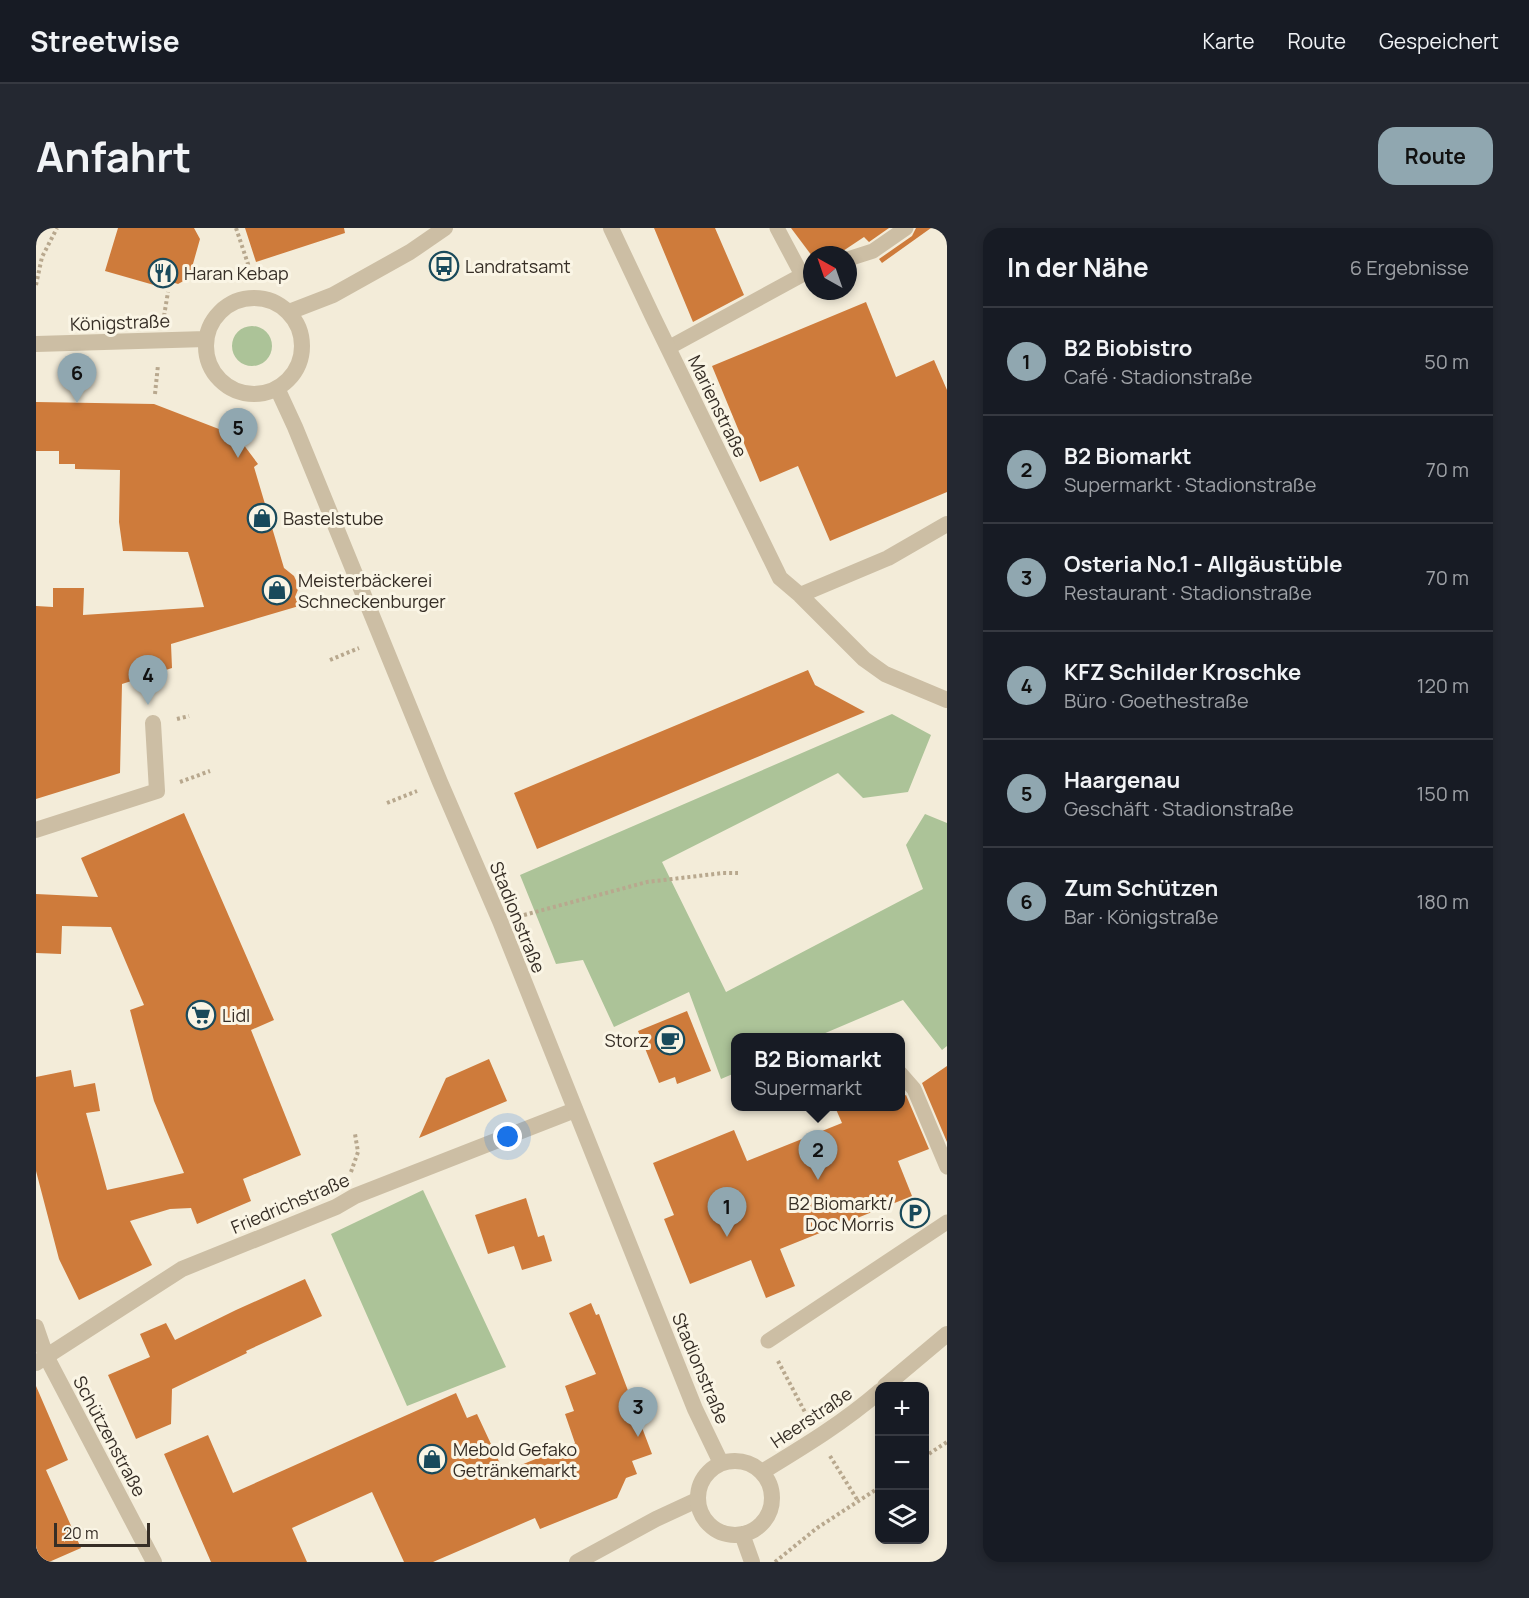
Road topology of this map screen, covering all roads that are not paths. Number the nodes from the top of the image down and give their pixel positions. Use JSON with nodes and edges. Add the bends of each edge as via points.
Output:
{"nodes":[{"id":1,"x":445,"y":228,"type":"edge"},
{"id":2,"x":611,"y":228,"type":"edge"},
{"id":3,"x":777,"y":228,"type":"edge"},
{"id":4,"x":906,"y":228,"type":"edge"},
{"id":5,"x":857,"y":257,"type":"edge"},
{"id":6,"x":803,"y":268,"type":"edge"},
{"id":7,"x":803,"y":276,"type":"edge"},
{"id":8,"x":289,"y":312,"type":"junction"},
{"id":9,"x":206,"y":339,"type":"junction"},
{"id":10,"x":36,"y":344,"type":"edge"},
{"id":11,"x":668,"y":348,"type":"junction"},
{"id":12,"x":277,"y":388,"type":"junction"},
{"id":13,"x":947,"y":524,"type":"edge"},
{"id":14,"x":800,"y":595,"type":"junction"},
{"id":15,"x":947,"y":700,"type":"edge"},
{"id":16,"x":153,"y":723,"type":"dead end"},
{"id":17,"x":36,"y":830,"type":"edge"},
{"id":18,"x":905,"y":1079,"type":"edge"},
{"id":19,"x":575,"y":1110,"type":"junction"},
{"id":20,"x":947,"y":1167,"type":"edge"},
{"id":21,"x":947,"y":1222,"type":"edge"},
{"id":22,"x":36,"y":1327,"type":"edge"},
{"id":23,"x":947,"y":1334,"type":"edge"},
{"id":24,"x":768,"y":1341,"type":"road end"},
{"id":25,"x":41,"y":1359,"type":"edge"},
{"id":26,"x":890,"y":1382,"type":"edge"},
{"id":27,"x":875,"y":1395,"type":"edge"},
{"id":28,"x":721,"y":1463,"type":"junction"},
{"id":29,"x":762,"y":1472,"type":"junction"},
{"id":30,"x":697,"y":1500,"type":"junction"},
{"id":31,"x":742,"y":1534,"type":"junction"},
{"id":32,"x":154,"y":1562,"type":"edge"},
{"id":33,"x":577,"y":1562,"type":"edge"},
{"id":34,"x":752,"y":1562,"type":"edge"}],
"edges":[{"from":1,"to":8,"type":"street","via":[[333,295]]},
{"from":2,"to":11,"type":"street","name":"Marienstraße"},
{"from":3,"to":6,"type":"lane"},
{"from":4,"to":5,"type":"lane","via":[[873,251]]},
{"from":7,"to":11,"type":"lane"},
{"from":8,"to":9,"type":"street","via":[[262,298],[239,300],[219,312]]},
{"from":8,"to":12,"type":"street","via":[[302,338],[302,353],[289,379]]},
{"from":9,"to":10,"type":"street","name":"Königstraße"},
{"from":9,"to":12,"type":"street","via":[[211,369],[233,390],[248,394]]},
{"from":11,"to":14,"type":"street","name":"Marienstraße","via":[[780,578]]},
{"from":12,"to":19,"type":"street","name":"Stadionstraße"},
{"from":13,"to":14,"type":"street","via":[[888,558]]},
{"from":14,"to":15,"type":"street","name":"Marienstraße","via":[[864,659],[885,674]]},
{"from":16,"to":17,"type":"street","via":[[157,791]]},
{"from":18,"to":20,"type":"lane","via":[[914,1089]]},
{"from":19,"to":25,"type":"street","name":"Friedrichstraße","via":[[182,1269]]},
{"from":19,"to":28,"type":"street","name":"Stadionstraße","via":[[695,1409]]},
{"from":21,"to":24,"type":"lane"},
{"from":22,"to":25,"type":"street","name":"Schützenstraße"},
{"from":23,"to":26,"type":"street"},
{"from":25,"to":32,"type":"street","name":"Schützenstraße"},
{"from":27,"to":29,"type":"street","name":"Heerstraße","via":[[818,1438]]},
{"from":28,"to":29,"type":"street","via":[[743,1461]]},
{"from":28,"to":30,"type":"street","via":[[701,1482]]},
{"from":29,"to":31,"type":"street","via":[[769,1482],[772,1504],[761,1524]]},
{"from":30,"to":31,"type":"street","via":[[707,1523],[717,1531]]},
{"from":30,"to":33,"type":"street"},
{"from":31,"to":34,"type":"street"}]}
